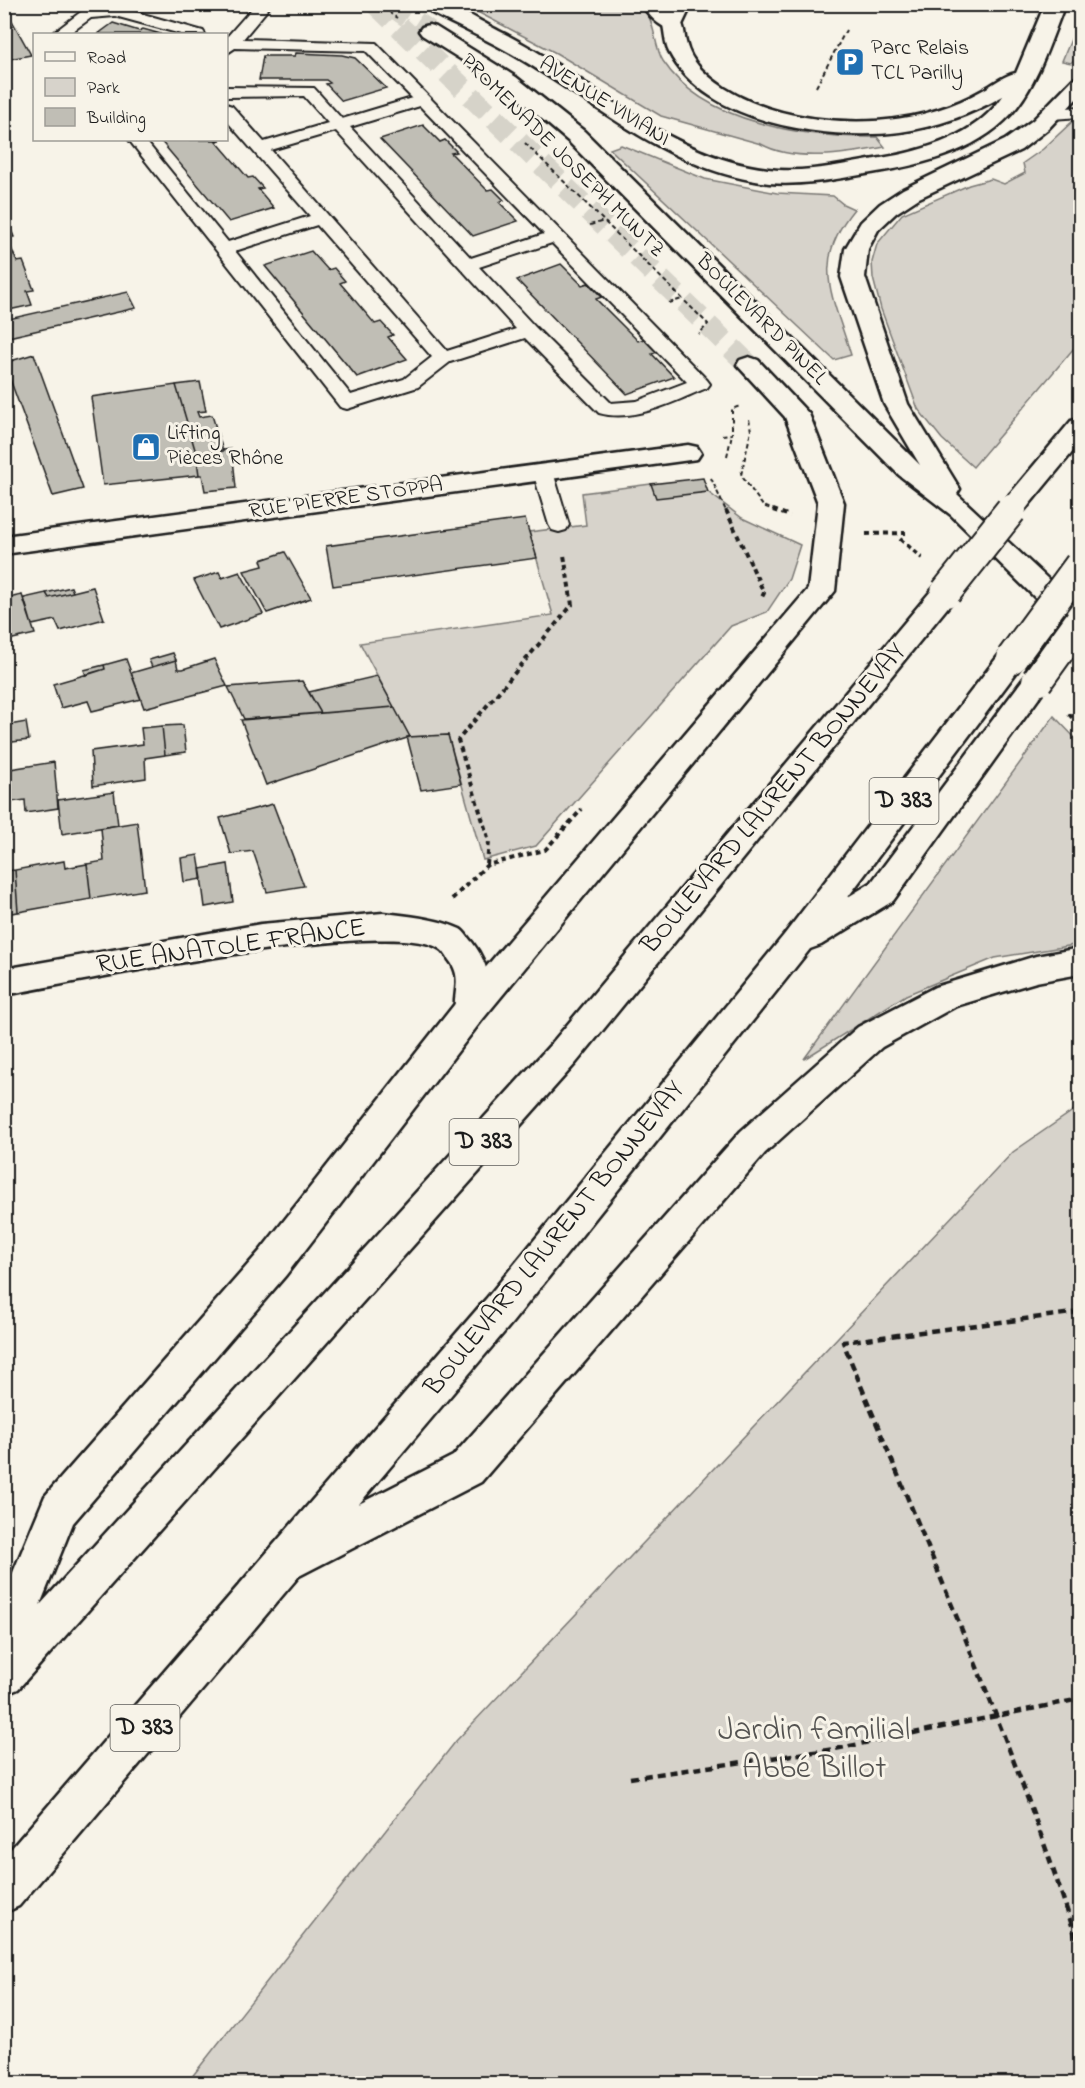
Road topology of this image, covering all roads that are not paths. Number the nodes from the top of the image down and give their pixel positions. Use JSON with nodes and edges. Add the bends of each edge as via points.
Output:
{"nodes":[{"id":1,"x":264,"y":4,"type":"edge"},
{"id":2,"x":651,"y":4,"type":"edge"},
{"id":3,"x":682,"y":4,"type":"edge"},
{"id":4,"x":1055,"y":4,"type":"edge"},
{"id":5,"x":439,"y":9,"type":"tunnel mouth"},
{"id":6,"x":673,"y":25,"type":"junction"},
{"id":7,"x":429,"y":31,"type":"tunnel mouth"},
{"id":8,"x":61,"y":33,"type":"edge"},
{"id":9,"x":193,"y":33,"type":"edge"},
{"id":10,"x":228,"y":45,"type":"edge"},
{"id":11,"x":1024,"y":73,"type":"junction"},
{"id":12,"x":1080,"y":83,"type":"edge"},
{"id":13,"x":228,"y":92,"type":"edge"},
{"id":14,"x":423,"y":100,"type":"junction"},
{"id":15,"x":228,"y":111,"type":"edge"},
{"id":16,"x":1080,"y":112,"type":"edge"},
{"id":17,"x":1052,"y":114,"type":"junction"},
{"id":18,"x":340,"y":125,"type":"junction"},
{"id":19,"x":138,"y":141,"type":"edge"},
{"id":20,"x":261,"y":148,"type":"junction"},
{"id":21,"x":966,"y":168,"type":"junction"},
{"id":22,"x":770,"y":176,"type":"junction"},
{"id":23,"x":321,"y":218,"type":"junction"},
{"id":24,"x":555,"y":236,"type":"junction"},
{"id":25,"x":224,"y":249,"type":"junction"},
{"id":26,"x":468,"y":265,"type":"junction"},
{"id":27,"x":528,"y":331,"type":"junction"},
{"id":28,"x":442,"y":358,"type":"junction"},
{"id":29,"x":749,"y":365,"type":"tunnel mouth"},
{"id":30,"x":1080,"y":427,"type":"edge"},
{"id":31,"x":688,"y":453,"type":"road end"},
{"id":32,"x":543,"y":472,"type":"junction"},
{"id":33,"x":960,"y":509,"type":"junction"},
{"id":34,"x":559,"y":525,"type":"road end"},
{"id":35,"x":4,"y":545,"type":"edge"},
{"id":36,"x":1080,"y":565,"type":"edge"},
{"id":37,"x":1080,"y":623,"type":"edge"},
{"id":38,"x":795,"y":944,"type":"junction"},
{"id":39,"x":1080,"y":961,"type":"edge"},
{"id":40,"x":4,"y":982,"type":"edge"},
{"id":41,"x":470,"y":1010,"type":"junction"},
{"id":42,"x":285,"y":1564,"type":"junction"},
{"id":43,"x":4,"y":1644,"type":"edge"},
{"id":44,"x":4,"y":1675,"type":"edge"},
{"id":45,"x":4,"y":1891,"type":"edge"}],
"edges":[{"from":1,"to":10,"type":"lane"},
{"from":2,"to":6,"type":"main road"},
{"from":3,"to":6,"type":"main road"},
{"from":4,"to":11,"type":"main road","name":"AVENUE VIVIANI"},
{"from":5,"to":22,"type":"main road","name":"AVENUE VIVIANI","via":[[531,56],[631,125],[664,143],[720,166]]},
{"from":6,"to":11,"type":"main road","via":[[685,62],[714,89],[760,111],[827,126],[884,127],[933,118],[980,100]]},
{"from":7,"to":33,"type":"main road","name":"BOULEVARD PINEL","via":[[509,81],[576,136],[908,468]]},
{"from":8,"to":9,"type":"lane","via":[[87,14],[115,11]]},
{"from":10,"to":14,"type":"lane","via":[[370,46]]},
{"from":11,"to":22,"type":"main road","name":"AVENUE VIVIANI","via":[[1008,105],[974,133],[945,147],[890,164]]},
{"from":12,"to":17,"type":"main road"},
{"from":13,"to":18,"type":"lane","via":[[308,91]]},
{"from":14,"to":18,"type":"lane"},
{"from":14,"to":24,"type":"lane"},
{"from":15,"to":20,"type":"lane"},
{"from":16,"to":17,"type":"lane"},
{"from":17,"to":21,"type":"main road","via":[[1011,146]]},
{"from":18,"to":20,"type":"lane"},
{"from":18,"to":26,"type":"lane"},
{"from":19,"to":25,"type":"lane"},
{"from":20,"to":23,"type":"lane"},
{"from":21,"to":22,"type":"main road","via":[[903,182],[854,187],[812,185]]},
{"from":21,"to":33,"type":"main road","via":[[881,213],[857,245],[852,266],[858,295],[896,404]]},
{"from":23,"to":25,"type":"lane"},
{"from":23,"to":28,"type":"lane"},
{"from":24,"to":26,"type":"lane"},
{"from":24,"to":27,"type":"lane","via":[[700,384],[640,407],[606,409]]},
{"from":25,"to":28,"type":"lane","via":[[347,403],[411,383]]},
{"from":26,"to":27,"type":"lane"},
{"from":27,"to":28,"type":"lane"},
{"from":29,"to":41,"type":"main road","via":[[796,414],[831,503],[821,591]]},
{"from":30,"to":44,"type":"main road","name":"BOULEVARD LAURENT BONNEVAY","number":"D 383","bridge":true,"via":[[564,1053]]},
{"from":31,"to":32,"type":"main road","name":"RUE PIERRE STOPPA"},
{"from":32,"to":34,"type":"lane"},
{"from":32,"to":35,"type":"main road","name":"RUE PIERRE STOPPA"},
{"from":33,"to":37,"type":"main road","name":"BOULEVARD PINEL"},
{"from":36,"to":38,"type":"main road","name":"BOULEVARD LAURENT BONNEVAY","number":"D 383","bridge":true},
{"from":37,"to":38,"type":"main road","bridge":true,"via":[[882,892]]},
{"from":38,"to":42,"type":"main road","name":"BOULEVARD LAURENT BONNEVAY","number":"D 383","via":[[499,1311]]},
{"from":39,"to":42,"type":"main road","via":[[1036,969],[946,996],[870,1037],[753,1142],[467,1469]]},
{"from":40,"to":41,"type":"main road","name":"RUE ANATOLE FRANCE","via":[[261,937],[383,926],[451,939],[474,977]]},
{"from":41,"to":43,"type":"main road","via":[[273,1263],[59,1510]]},
{"from":42,"to":45,"type":"main road","name":"BOULEVARD LAURENT BONNEVAY","number":"D 383"}]}
